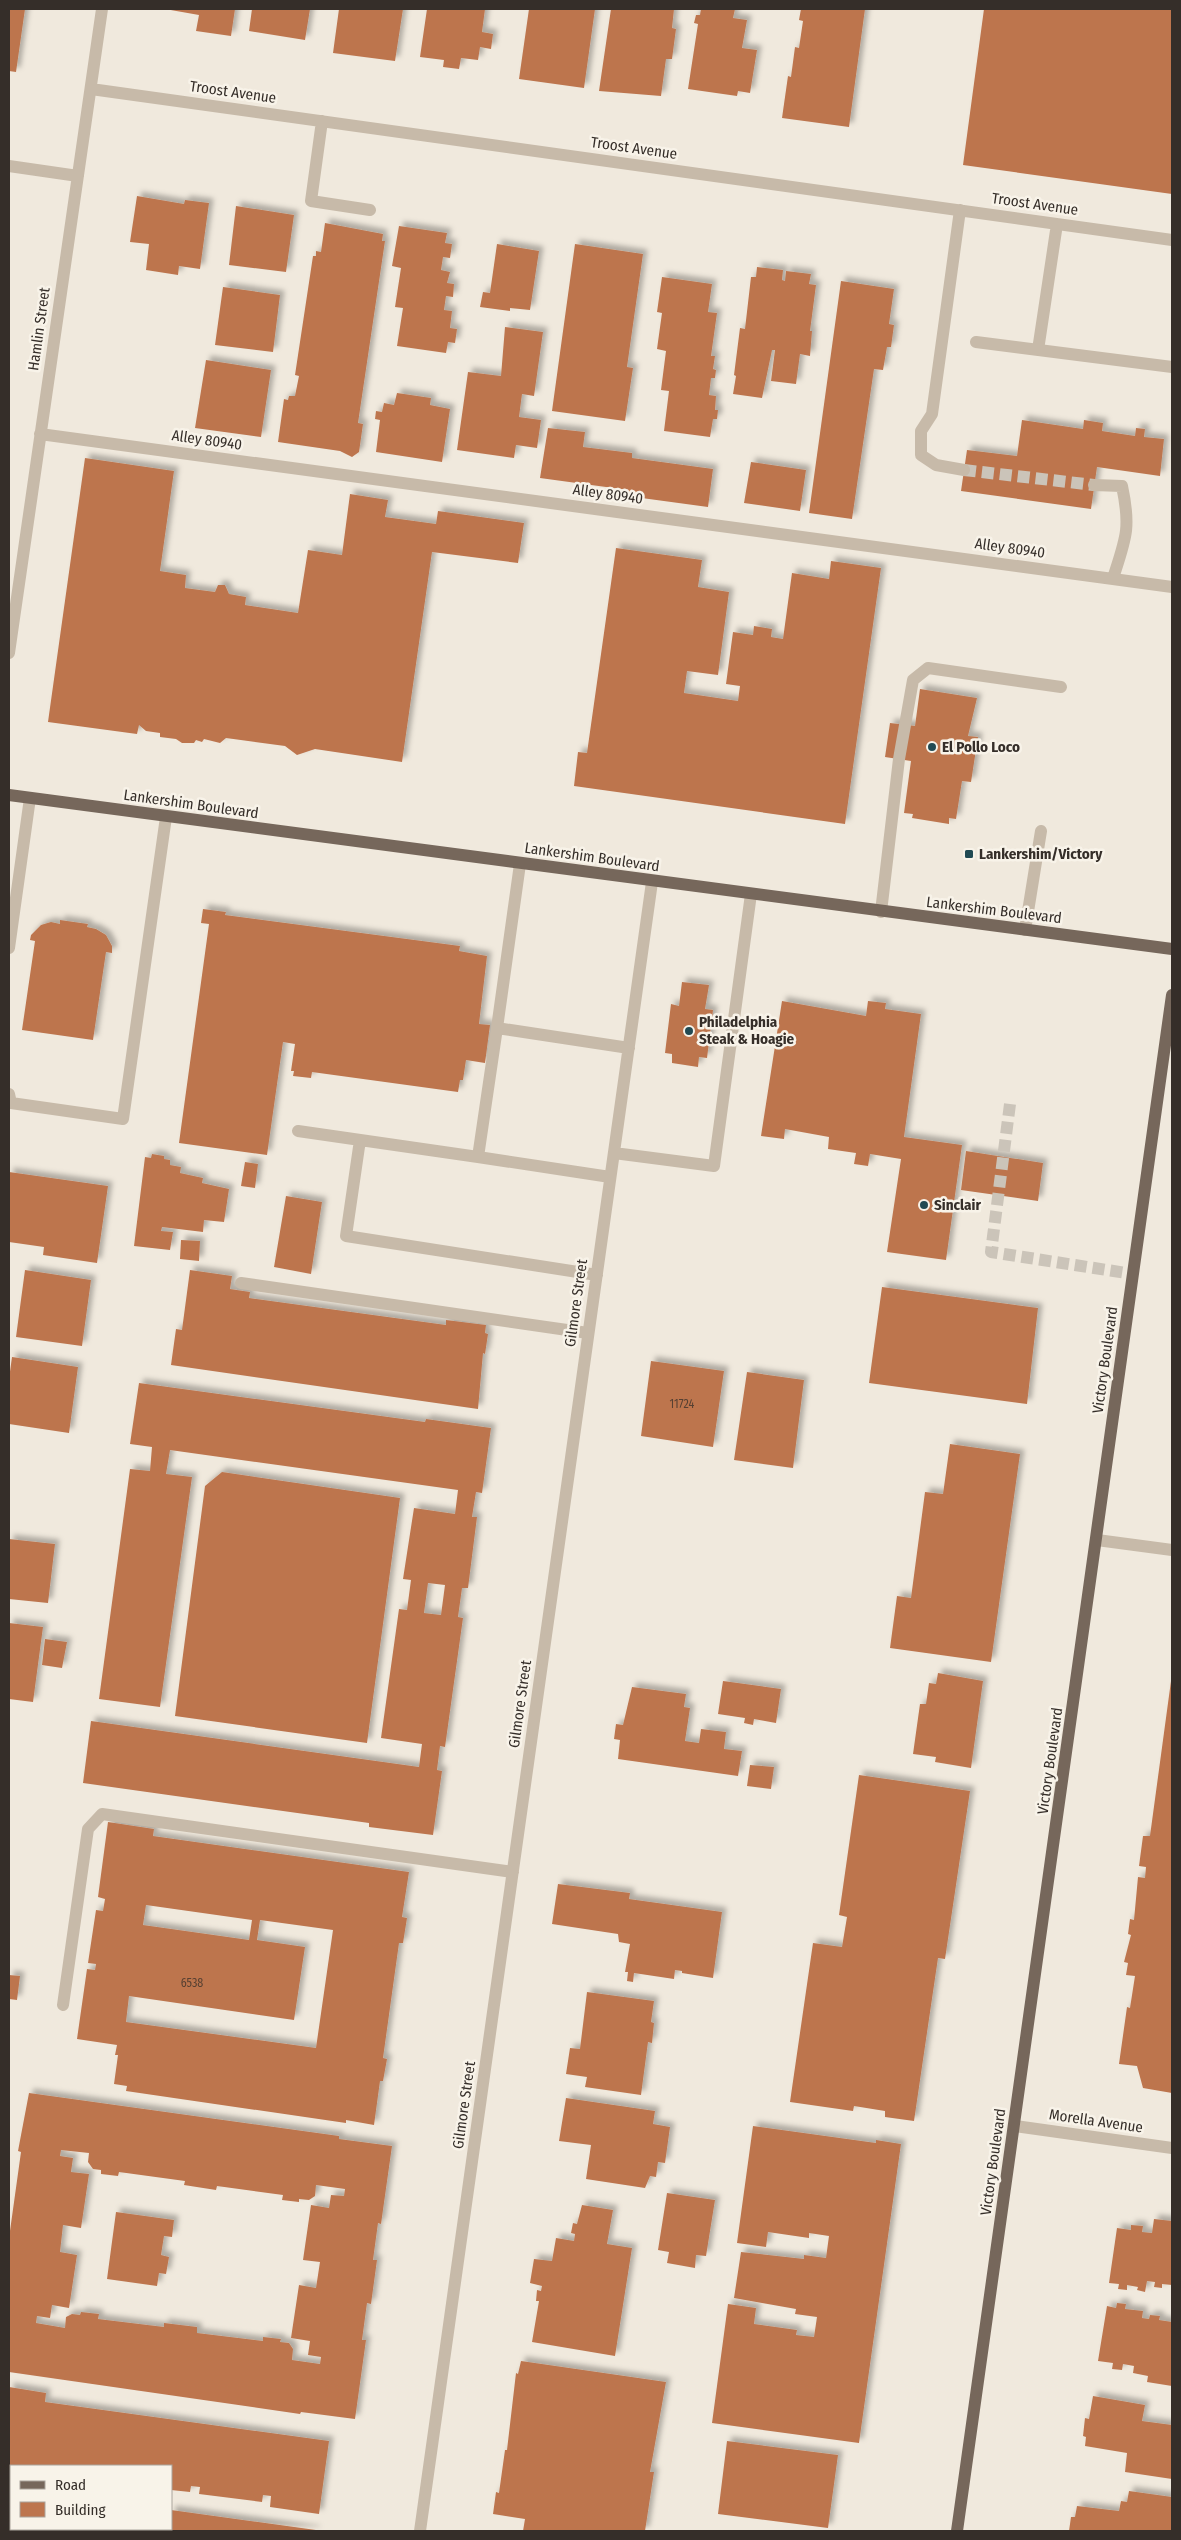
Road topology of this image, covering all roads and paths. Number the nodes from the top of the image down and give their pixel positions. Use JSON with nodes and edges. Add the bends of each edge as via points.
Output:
{"nodes":[{"id":1,"x":102,"y":9,"type":"edge"},
{"id":2,"x":91,"y":89,"type":"junction"},
{"id":3,"x":322,"y":121,"type":"junction"},
{"id":4,"x":9,"y":166,"type":"edge"},
{"id":5,"x":78,"y":176,"type":"junction"},
{"id":6,"x":370,"y":210,"type":"dead end"},
{"id":7,"x":960,"y":210,"type":"junction"},
{"id":8,"x":1057,"y":224,"type":"junction"},
{"id":9,"x":1172,"y":240,"type":"edge"},
{"id":10,"x":976,"y":342,"type":"dead end"},
{"id":11,"x":1038,"y":350,"type":"junction"},
{"id":12,"x":1172,"y":367,"type":"edge"},
{"id":13,"x":40,"y":434,"type":"junction"},
{"id":14,"x":964,"y":470,"type":"tunnel mouth"},
{"id":15,"x":1094,"y":485,"type":"tunnel mouth"},
{"id":16,"x":1113,"y":578,"type":"junction"},
{"id":17,"x":1172,"y":587,"type":"edge"},
{"id":18,"x":9,"y":654,"type":"edge"},
{"id":19,"x":1062,"y":687,"type":"dead end"},
{"id":20,"x":9,"y":795,"type":"edge"},
{"id":21,"x":30,"y":798,"type":"junction"},
{"id":22,"x":166,"y":817,"type":"junction"},
{"id":23,"x":1041,"y":831,"type":"dead end"},
{"id":24,"x":520,"y":864,"type":"junction"},
{"id":25,"x":652,"y":882,"type":"junction"},
{"id":26,"x":751,"y":894,"type":"junction"},
{"id":27,"x":881,"y":912,"type":"junction"},
{"id":28,"x":1025,"y":930,"type":"junction"},
{"id":29,"x":9,"y":948,"type":"edge"},
{"id":30,"x":1172,"y":949,"type":"edge"},
{"id":31,"x":1172,"y":995,"type":"edge"},
{"id":32,"x":497,"y":1028,"type":"junction"},
{"id":33,"x":628,"y":1048,"type":"junction"},
{"id":34,"x":10,"y":1101,"type":"edge"},
{"id":35,"x":298,"y":1131,"type":"dead end"},
{"id":36,"x":360,"y":1140,"type":"junction"},
{"id":37,"x":614,"y":1152,"type":"junction"},
{"id":38,"x":478,"y":1157,"type":"junction"},
{"id":39,"x":610,"y":1176,"type":"junction"},
{"id":40,"x":597,"y":1275,"type":"junction"},
{"id":41,"x":241,"y":1283,"type":"dead end"},
{"id":42,"x":588,"y":1333,"type":"junction"},
{"id":43,"x":1097,"y":1540,"type":"junction"},
{"id":44,"x":1172,"y":1550,"type":"edge"},
{"id":45,"x":513,"y":1872,"type":"junction"},
{"id":46,"x":64,"y":2005,"type":"dead end"},
{"id":47,"x":1015,"y":2126,"type":"junction"},
{"id":48,"x":1172,"y":2148,"type":"edge"},
{"id":49,"x":420,"y":2531,"type":"edge"},
{"id":50,"x":957,"y":2531,"type":"edge"}],
"edges":[{"from":1,"to":2,"type":"street","name":"Hamlin Street"},
{"from":2,"to":3,"type":"street","name":"Troost Avenue"},
{"from":2,"to":5,"type":"street","name":"Hamlin Street"},
{"from":3,"to":6,"type":"street","via":[[311,201]]},
{"from":3,"to":7,"type":"street","name":"Troost Avenue"},
{"from":4,"to":5,"type":"street"},
{"from":5,"to":13,"type":"street","name":"Hamlin Street"},
{"from":7,"to":8,"type":"street","name":"Troost Avenue"},
{"from":7,"to":14,"type":"street","via":[[932,414],[921,431],[921,455],[936,465]]},
{"from":8,"to":9,"type":"street","name":"Troost Avenue"},
{"from":8,"to":11,"type":"street"},
{"from":10,"to":11,"type":"street"},
{"from":11,"to":12,"type":"street"},
{"from":13,"to":16,"type":"street","name":"Alley 80940"},
{"from":13,"to":18,"type":"street","name":"Hamlin Street"},
{"from":15,"to":16,"type":"street","via":[[1122,486],[1128,516],[1127,536]]},
{"from":16,"to":17,"type":"street","name":"Alley 80940"},
{"from":19,"to":27,"type":"street","via":[[928,668],[913,680]]},
{"from":20,"to":21,"type":"main road","name":"Lankershim Boulevard"},
{"from":21,"to":22,"type":"main road","name":"Lankershim Boulevard"},
{"from":21,"to":29,"type":"street"},
{"from":22,"to":24,"type":"main road","name":"Lankershim Boulevard"},
{"from":22,"to":34,"type":"street","via":[[123,1119]]},
{"from":23,"to":28,"type":"street"},
{"from":24,"to":25,"type":"main road","name":"Lankershim Boulevard"},
{"from":24,"to":32,"type":"street"},
{"from":25,"to":26,"type":"main road","name":"Lankershim Boulevard"},
{"from":25,"to":33,"type":"street","name":"Gilmore Street"},
{"from":26,"to":27,"type":"main road","name":"Lankershim Boulevard"},
{"from":26,"to":37,"type":"street","via":[[714,1166]]},
{"from":27,"to":28,"type":"main road","name":"Lankershim Boulevard"},
{"from":28,"to":30,"type":"main road","name":"Lankershim Boulevard"},
{"from":31,"to":43,"type":"main road","name":"Victory Boulevard"},
{"from":32,"to":33,"type":"street"},
{"from":32,"to":38,"type":"street"},
{"from":33,"to":37,"type":"street","name":"Gilmore Street"},
{"from":35,"to":36,"type":"street"},
{"from":36,"to":38,"type":"street"},
{"from":36,"to":40,"type":"street","via":[[346,1236]]},
{"from":37,"to":39,"type":"street","name":"Gilmore Street"},
{"from":38,"to":39,"type":"street"},
{"from":39,"to":40,"type":"street","name":"Gilmore Street"},
{"from":40,"to":42,"type":"street","name":"Gilmore Street"},
{"from":41,"to":42,"type":"street"},
{"from":42,"to":45,"type":"street","name":"Gilmore Street"},
{"from":43,"to":44,"type":"street"},
{"from":43,"to":47,"type":"main road","name":"Victory Boulevard"},
{"from":45,"to":46,"type":"street","via":[[102,1814],[88,1828]]},
{"from":45,"to":49,"type":"street","name":"Gilmore Street"},
{"from":47,"to":48,"type":"street","name":"Morella Avenue"},
{"from":47,"to":50,"type":"main road","name":"Victory Boulevard"}]}
